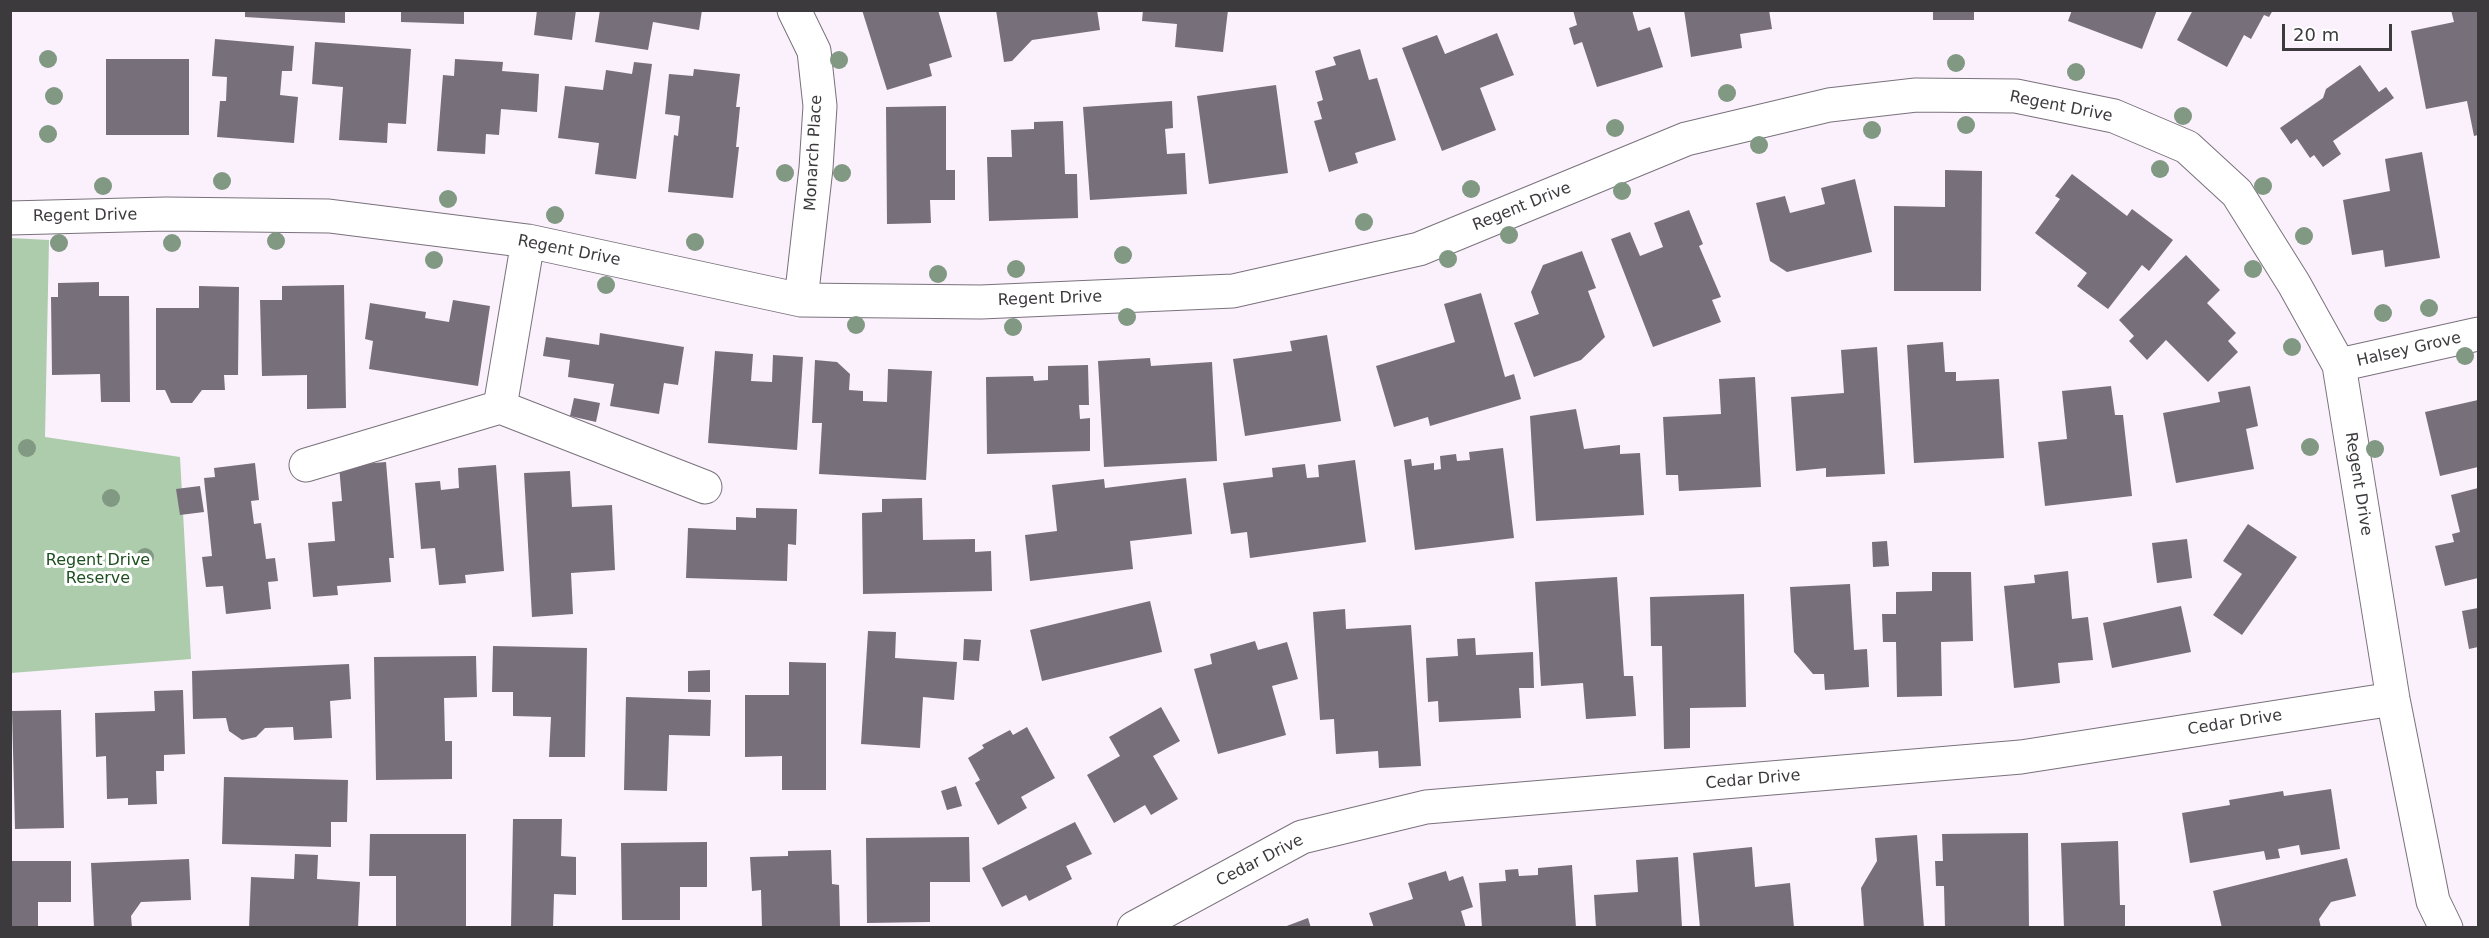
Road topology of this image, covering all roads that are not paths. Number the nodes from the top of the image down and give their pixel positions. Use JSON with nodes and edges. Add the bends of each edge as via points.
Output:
{"nodes":[{"id":1,"x":794,"y":10,"type":"edge"},
{"id":2,"x":10,"y":218,"type":"edge"},
{"id":3,"x":528,"y":241,"type":"junction"},
{"id":4,"x":801,"y":300,"type":"junction"},
{"id":5,"x":2478,"y":334,"type":"edge"},
{"id":6,"x":2339,"y":365,"type":"junction"},
{"id":7,"x":500,"y":407,"type":"junction"},
{"id":8,"x":306,"y":465,"type":"dead end"},
{"id":9,"x":705,"y":487,"type":"dead end"},
{"id":10,"x":2394,"y":699,"type":"junction"},
{"id":11,"x":1134,"y":927,"type":"edge"},
{"id":12,"x":2446,"y":927,"type":"edge"}],
"edges":[{"from":1,"to":4,"type":"street","name":"Monarch Place","via":[[814,51],[820,106]]},
{"from":2,"to":3,"type":"street","name":"Regent Drive","via":[[166,213],[329,216]]},
{"from":3,"to":4,"type":"street","name":"Regent Drive"},
{"from":3,"to":7,"type":"street"},
{"from":4,"to":6,"type":"street","name":"Regent Drive","via":[[981,302],[1233,291],[1419,249],[1686,139],[1829,105],[1916,95],[2016,96],[2114,116],[2187,147],[2237,193]]},
{"from":5,"to":6,"type":"street","name":"Halsey Grove"},
{"from":6,"to":10,"type":"street","name":"Regent Drive"},
{"from":7,"to":8,"type":"street"},
{"from":7,"to":9,"type":"street"},
{"from":10,"to":11,"type":"street","name":"Cedar Drive","via":[[2021,757],[1426,807],[1302,837]]},
{"from":10,"to":12,"type":"street","name":"Regent Drive","via":[[2433,902]]}]}
